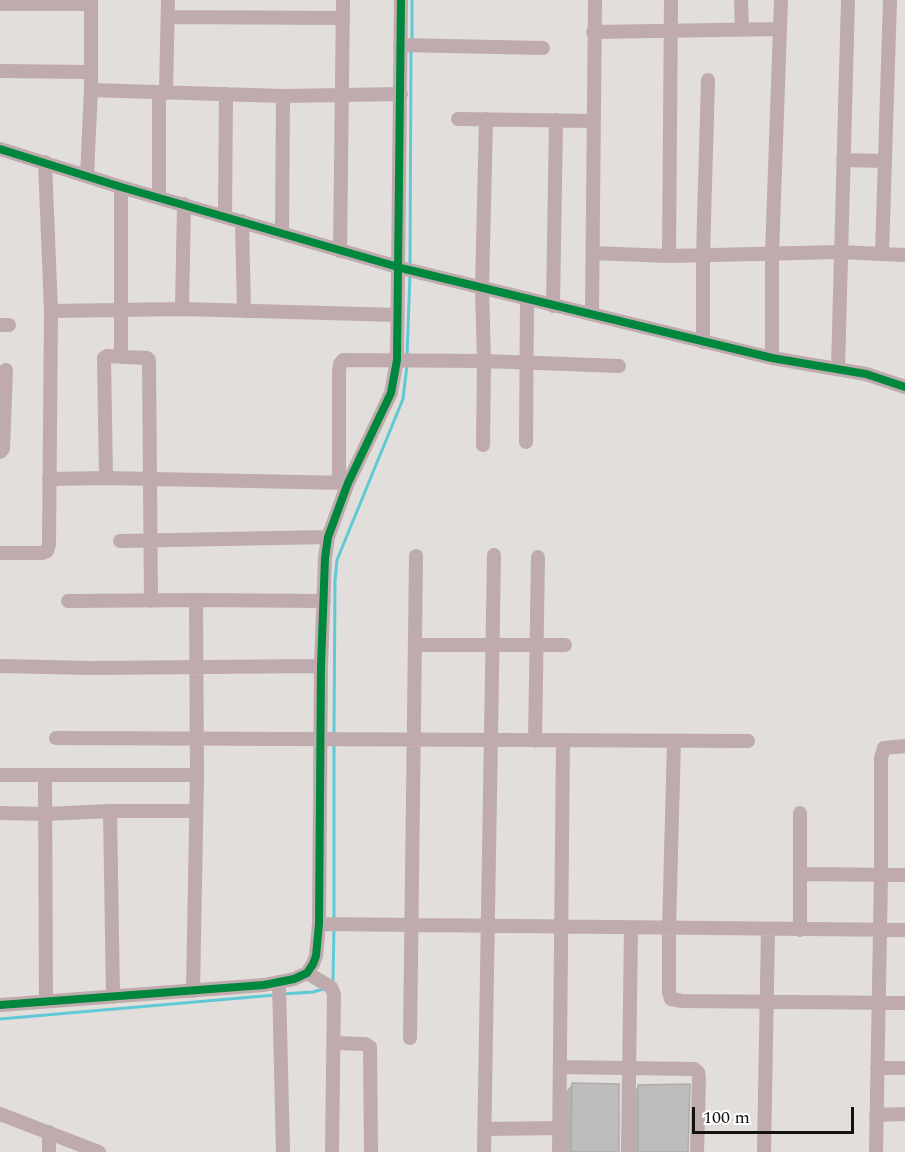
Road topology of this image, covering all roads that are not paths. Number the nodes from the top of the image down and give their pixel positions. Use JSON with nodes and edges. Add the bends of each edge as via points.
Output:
{"nodes":[{"id":1,"x":168,"y":0,"type":"edge"},
{"id":2,"x":343,"y":0,"type":"edge"},
{"id":3,"x":401,"y":0,"type":"edge"},
{"id":4,"x":595,"y":0,"type":"edge"},
{"id":5,"x":671,"y":0,"type":"edge"},
{"id":6,"x":741,"y":0,"type":"edge"},
{"id":7,"x":781,"y":0,"type":"edge"},
{"id":8,"x":848,"y":0,"type":"edge"},
{"id":9,"x":890,"y":0,"type":"edge"},
{"id":10,"x":52,"y":2,"type":"edge"},
{"id":11,"x":91,"y":2,"type":"edge"},
{"id":12,"x":0,"y":4,"type":"edge"},
{"id":13,"x":168,"y":17,"type":"junction"},
{"id":14,"x":343,"y":18,"type":"junction"},
{"id":15,"x":671,"y":30,"type":"junction"},
{"id":16,"x":742,"y":30,"type":"junction"},
{"id":17,"x":780,"y":30,"type":"junction"},
{"id":18,"x":593,"y":32,"type":"junction"},
{"id":19,"x":400,"y":45,"type":"junction"},
{"id":20,"x":543,"y":48,"type":"dead end"},
{"id":21,"x":0,"y":71,"type":"edge"},
{"id":22,"x":90,"y":72,"type":"junction"},
{"id":23,"x":708,"y":80,"type":"dead end"},
{"id":24,"x":90,"y":90,"type":"junction"},
{"id":25,"x":163,"y":93,"type":"junction"},
{"id":26,"x":226,"y":94,"type":"junction"},
{"id":27,"x":401,"y":94,"type":"junction"},
{"id":28,"x":342,"y":95,"type":"junction"},
{"id":29,"x":283,"y":96,"type":"junction"},
{"id":30,"x":458,"y":119,"type":"dead end"},
{"id":31,"x":486,"y":119,"type":"junction"},
{"id":32,"x":556,"y":120,"type":"junction"},
{"id":33,"x":592,"y":121,"type":"junction"},
{"id":34,"x":0,"y":149,"type":"edge"},
{"id":35,"x":843,"y":160,"type":"junction"},
{"id":36,"x":885,"y":161,"type":"junction"},
{"id":37,"x":45,"y":162,"type":"junction"},
{"id":38,"x":87,"y":176,"type":"junction"},
{"id":39,"x":121,"y":187,"type":"junction"},
{"id":40,"x":159,"y":197,"type":"junction"},
{"id":41,"x":184,"y":204,"type":"junction"},
{"id":42,"x":225,"y":216,"type":"junction"},
{"id":43,"x":242,"y":221,"type":"junction"},
{"id":44,"x":282,"y":233,"type":"junction"},
{"id":45,"x":340,"y":251,"type":"junction"},
{"id":46,"x":840,"y":252,"type":"junction"},
{"id":47,"x":593,"y":253,"type":"junction"},
{"id":48,"x":882,"y":254,"type":"junction"},
{"id":49,"x":703,"y":255,"type":"junction"},
{"id":50,"x":771,"y":255,"type":"junction"},
{"id":51,"x":905,"y":255,"type":"edge"},
{"id":52,"x":669,"y":256,"type":"junction"},
{"id":53,"x":406,"y":268,"type":"junction"},
{"id":54,"x":482,"y":288,"type":"junction"},
{"id":55,"x":527,"y":299,"type":"junction"},
{"id":56,"x":553,"y":306,"type":"junction"},
{"id":57,"x":182,"y":309,"type":"junction"},
{"id":58,"x":122,"y":310,"type":"junction"},
{"id":59,"x":51,"y":311,"type":"junction"},
{"id":60,"x":244,"y":311,"type":"junction"},
{"id":61,"x":592,"y":314,"type":"junction"},
{"id":62,"x":398,"y":315,"type":"junction"},
{"id":63,"x":703,"y":342,"type":"junction"},
{"id":64,"x":121,"y":357,"type":"junction"},
{"id":65,"x":772,"y":358,"type":"junction"},
{"id":66,"x":397,"y":360,"type":"junction"},
{"id":67,"x":484,"y":361,"type":"junction"},
{"id":68,"x":526,"y":362,"type":"junction"},
{"id":69,"x":619,"y":366,"type":"dead end"},
{"id":70,"x":838,"y":368,"type":"junction"},
{"id":71,"x":6,"y":370,"type":"dead end"},
{"id":72,"x":905,"y":387,"type":"edge"},
{"id":73,"x":526,"y":442,"type":"dead end"},
{"id":74,"x":483,"y":445,"type":"dead end"},
{"id":75,"x":0,"y":452,"type":"edge"},
{"id":76,"x":106,"y":478,"type":"junction"},
{"id":77,"x":49,"y":479,"type":"junction"},
{"id":78,"x":150,"y":480,"type":"junction"},
{"id":79,"x":344,"y":482,"type":"junction"},
{"id":80,"x":328,"y":537,"type":"junction"},
{"id":81,"x":152,"y":540,"type":"junction"},
{"id":82,"x":120,"y":541,"type":"dead end"},
{"id":83,"x":0,"y":554,"type":"edge"},
{"id":84,"x":494,"y":555,"type":"dead end"},
{"id":85,"x":416,"y":556,"type":"dead end"},
{"id":86,"x":538,"y":557,"type":"dead end"},
{"id":87,"x":196,"y":600,"type":"junction"},
{"id":88,"x":68,"y":601,"type":"dead end"},
{"id":89,"x":151,"y":601,"type":"junction"},
{"id":90,"x":324,"y":601,"type":"junction"},
{"id":91,"x":415,"y":645,"type":"junction"},
{"id":92,"x":537,"y":645,"type":"junction"},
{"id":93,"x":565,"y":645,"type":"dead end"},
{"id":94,"x":492,"y":646,"type":"junction"},
{"id":95,"x":0,"y":666,"type":"edge"},
{"id":96,"x":321,"y":666,"type":"junction"},
{"id":97,"x":196,"y":667,"type":"junction"},
{"id":98,"x":196,"y":737,"type":"junction"},
{"id":99,"x":56,"y":738,"type":"dead end"},
{"id":100,"x":321,"y":740,"type":"junction"},
{"id":101,"x":414,"y":741,"type":"junction"},
{"id":102,"x":490,"y":741,"type":"junction"},
{"id":103,"x":535,"y":741,"type":"junction"},
{"id":104,"x":563,"y":741,"type":"junction"},
{"id":105,"x":674,"y":741,"type":"junction"},
{"id":106,"x":748,"y":741,"type":"dead end"},
{"id":107,"x":905,"y":746,"type":"edge"},
{"id":108,"x":0,"y":775,"type":"edge"},
{"id":109,"x":45,"y":775,"type":"junction"},
{"id":110,"x":197,"y":775,"type":"junction"},
{"id":111,"x":110,"y":811,"type":"junction"},
{"id":112,"x":196,"y":811,"type":"junction"},
{"id":113,"x":0,"y":813,"type":"edge"},
{"id":114,"x":800,"y":813,"type":"dead end"},
{"id":115,"x":46,"y":814,"type":"junction"},
{"id":116,"x":800,"y":874,"type":"junction"},
{"id":117,"x":881,"y":875,"type":"junction"},
{"id":118,"x":905,"y":875,"type":"edge"},
{"id":119,"x":319,"y":924,"type":"junction"},
{"id":120,"x":412,"y":926,"type":"junction"},
{"id":121,"x":489,"y":927,"type":"junction"},
{"id":122,"x":562,"y":927,"type":"junction"},
{"id":123,"x":631,"y":928,"type":"junction"},
{"id":124,"x":669,"y":928,"type":"junction"},
{"id":125,"x":768,"y":929,"type":"junction"},
{"id":126,"x":800,"y":930,"type":"junction"},
{"id":127,"x":880,"y":930,"type":"junction"},
{"id":128,"x":905,"y":930,"type":"edge"},
{"id":129,"x":307,"y":973,"type":"junction"},
{"id":130,"x":279,"y":983,"type":"junction"},
{"id":131,"x":193,"y":991,"type":"junction"},
{"id":132,"x":113,"y":997,"type":"junction"},
{"id":133,"x":46,"y":1001,"type":"junction"},
{"id":134,"x":767,"y":1002,"type":"junction"},
{"id":135,"x":877,"y":1003,"type":"junction"},
{"id":136,"x":905,"y":1003,"type":"edge"},
{"id":137,"x":0,"y":1005,"type":"edge"},
{"id":138,"x":410,"y":1038,"type":"dead end"},
{"id":139,"x":334,"y":1043,"type":"junction"},
{"id":140,"x":560,"y":1067,"type":"junction"},
{"id":141,"x":629,"y":1068,"type":"junction"},
{"id":142,"x":877,"y":1068,"type":"junction"},
{"id":143,"x":905,"y":1068,"type":"edge"},
{"id":144,"x":0,"y":1114,"type":"edge"},
{"id":145,"x":905,"y":1114,"type":"edge"},
{"id":146,"x":876,"y":1115,"type":"junction"},
{"id":147,"x":560,"y":1128,"type":"junction"},
{"id":148,"x":485,"y":1129,"type":"junction"},
{"id":149,"x":49,"y":1132,"type":"junction"},
{"id":150,"x":49,"y":1152,"type":"edge"},
{"id":151,"x":99,"y":1152,"type":"edge"},
{"id":152,"x":283,"y":1152,"type":"edge"},
{"id":153,"x":332,"y":1152,"type":"edge"},
{"id":154,"x":371,"y":1152,"type":"edge"},
{"id":155,"x":484,"y":1152,"type":"edge"},
{"id":156,"x":560,"y":1152,"type":"edge"},
{"id":157,"x":628,"y":1152,"type":"edge"},
{"id":158,"x":697,"y":1152,"type":"edge"},
{"id":159,"x":764,"y":1152,"type":"edge"},
{"id":160,"x":876,"y":1152,"type":"edge"}],
"edges":[{"from":1,"to":13,"type":"street"},
{"from":2,"to":14,"type":"street"},
{"from":3,"to":19,"type":"street"},
{"from":4,"to":18,"type":"street"},
{"from":5,"to":15,"type":"street"},
{"from":6,"to":16,"type":"street"},
{"from":7,"to":17,"type":"street"},
{"from":8,"to":35,"type":"street"},
{"from":9,"to":36,"type":"street"},
{"from":10,"to":11,"type":"street"},
{"from":10,"to":12,"type":"street"},
{"from":11,"to":22,"type":"street"},
{"from":13,"to":14,"type":"street"},
{"from":13,"to":25,"type":"street"},
{"from":14,"to":28,"type":"street"},
{"from":15,"to":16,"type":"street"},
{"from":15,"to":18,"type":"street"},
{"from":15,"to":52,"type":"street"},
{"from":16,"to":17,"type":"street"},
{"from":17,"to":50,"type":"street"},
{"from":18,"to":33,"type":"street"},
{"from":19,"to":20,"type":"street"},
{"from":19,"to":27,"type":"street"},
{"from":21,"to":22,"type":"street"},
{"from":22,"to":24,"type":"street"},
{"from":23,"to":49,"type":"street"},
{"from":24,"to":25,"type":"street"},
{"from":24,"to":38,"type":"street"},
{"from":25,"to":26,"type":"street"},
{"from":25,"to":40,"type":"street"},
{"from":26,"to":29,"type":"street"},
{"from":26,"to":42,"type":"street"},
{"from":27,"to":28,"type":"street"},
{"from":27,"to":53,"type":"street"},
{"from":28,"to":29,"type":"street"},
{"from":28,"to":45,"type":"street"},
{"from":29,"to":44,"type":"street"},
{"from":30,"to":31,"type":"street"},
{"from":31,"to":32,"type":"street"},
{"from":31,"to":54,"type":"street"},
{"from":32,"to":33,"type":"street"},
{"from":32,"to":56,"type":"street"},
{"from":33,"to":47,"type":"street"},
{"from":34,"to":37,"type":"street"},
{"from":35,"to":36,"type":"street"},
{"from":35,"to":46,"type":"street"},
{"from":36,"to":48,"type":"street"},
{"from":37,"to":38,"type":"street"},
{"from":37,"to":59,"type":"street"},
{"from":38,"to":39,"type":"street"},
{"from":39,"to":40,"type":"street"},
{"from":39,"to":58,"type":"street"},
{"from":40,"to":41,"type":"street"},
{"from":41,"to":42,"type":"street"},
{"from":41,"to":57,"type":"street"},
{"from":42,"to":43,"type":"street"},
{"from":43,"to":44,"type":"street"},
{"from":43,"to":60,"type":"street"},
{"from":44,"to":45,"type":"street"},
{"from":45,"to":53,"type":"street"},
{"from":46,"to":48,"type":"street"},
{"from":46,"to":50,"type":"street"},
{"from":46,"to":70,"type":"street"},
{"from":47,"to":52,"type":"street"},
{"from":47,"to":61,"type":"street"},
{"from":48,"to":51,"type":"street"},
{"from":49,"to":50,"type":"street"},
{"from":49,"to":52,"type":"street"},
{"from":49,"to":63,"type":"street"},
{"from":50,"to":65,"type":"street"},
{"from":53,"to":54,"type":"street"},
{"from":53,"to":62,"type":"street"},
{"from":54,"to":55,"type":"street"},
{"from":54,"to":67,"type":"street"},
{"from":55,"to":56,"type":"street"},
{"from":55,"to":68,"type":"street"},
{"from":56,"to":61,"type":"street"},
{"from":57,"to":58,"type":"street"},
{"from":57,"to":60,"type":"street"},
{"from":58,"to":59,"type":"street"},
{"from":58,"to":64,"type":"street"},
{"from":59,"to":77,"type":"street"},
{"from":60,"to":62,"type":"street"},
{"from":61,"to":63,"type":"street"},
{"from":62,"to":66,"type":"street"},
{"from":63,"to":65,"type":"street"},
{"from":64,"to":76,"type":"street","via":[[107,356],[104,360]]},
{"from":64,"to":78,"type":"street","via":[[149,360]]},
{"from":65,"to":70,"type":"street"},
{"from":66,"to":67,"type":"street"},
{"from":66,"to":79,"type":"street","via":[[391,393]]},
{"from":66,"to":79,"type":"street","via":[[347,358],[340,364]]},
{"from":67,"to":68,"type":"street"},
{"from":67,"to":74,"type":"street"},
{"from":68,"to":69,"type":"street"},
{"from":68,"to":73,"type":"street"},
{"from":70,"to":72,"type":"street"},
{"from":71,"to":75,"type":"street"},
{"from":76,"to":77,"type":"street"},
{"from":76,"to":78,"type":"street"},
{"from":77,"to":83,"type":"street","via":[[47,551]]},
{"from":78,"to":79,"type":"street"},
{"from":78,"to":81,"type":"street"},
{"from":79,"to":80,"type":"street"},
{"from":80,"to":81,"type":"street"},
{"from":80,"to":90,"type":"street"},
{"from":81,"to":82,"type":"street"},
{"from":81,"to":89,"type":"street"},
{"from":84,"to":94,"type":"street"},
{"from":85,"to":91,"type":"street"},
{"from":86,"to":92,"type":"street"},
{"from":87,"to":89,"type":"street"},
{"from":87,"to":90,"type":"street"},
{"from":87,"to":97,"type":"street"},
{"from":88,"to":89,"type":"street"},
{"from":90,"to":96,"type":"street"},
{"from":91,"to":94,"type":"street"},
{"from":91,"to":101,"type":"street"},
{"from":92,"to":93,"type":"street"},
{"from":92,"to":94,"type":"street"},
{"from":92,"to":103,"type":"street"},
{"from":94,"to":102,"type":"street"},
{"from":95,"to":97,"type":"street"},
{"from":96,"to":97,"type":"street"},
{"from":96,"to":100,"type":"street"},
{"from":97,"to":98,"type":"street"},
{"from":98,"to":99,"type":"street"},
{"from":98,"to":100,"type":"street"},
{"from":98,"to":110,"type":"street"},
{"from":100,"to":101,"type":"street"},
{"from":100,"to":119,"type":"street"},
{"from":101,"to":102,"type":"street"},
{"from":101,"to":120,"type":"street"},
{"from":102,"to":103,"type":"street"},
{"from":102,"to":121,"type":"street"},
{"from":103,"to":104,"type":"street"},
{"from":104,"to":105,"type":"street"},
{"from":104,"to":122,"type":"street"},
{"from":105,"to":106,"type":"street"},
{"from":105,"to":124,"type":"street"},
{"from":107,"to":117,"type":"street","via":[[884,748],[882,753]]},
{"from":108,"to":109,"type":"street"},
{"from":109,"to":110,"type":"street"},
{"from":109,"to":115,"type":"street"},
{"from":110,"to":112,"type":"street"},
{"from":111,"to":112,"type":"street"},
{"from":111,"to":115,"type":"street"},
{"from":111,"to":132,"type":"street"},
{"from":112,"to":131,"type":"street"},
{"from":113,"to":115,"type":"street"},
{"from":114,"to":116,"type":"street"},
{"from":115,"to":133,"type":"street"},
{"from":116,"to":117,"type":"street"},
{"from":116,"to":126,"type":"street"},
{"from":117,"to":118,"type":"street"},
{"from":117,"to":127,"type":"street"},
{"from":119,"to":120,"type":"street"},
{"from":119,"to":129,"type":"street","via":[[316,956]]},
{"from":120,"to":121,"type":"street"},
{"from":120,"to":138,"type":"street"},
{"from":121,"to":122,"type":"street"},
{"from":121,"to":148,"type":"street"},
{"from":122,"to":123,"type":"street"},
{"from":122,"to":140,"type":"street"},
{"from":123,"to":124,"type":"street"},
{"from":123,"to":141,"type":"street"},
{"from":124,"to":125,"type":"street"},
{"from":124,"to":134,"type":"street","via":[[671,999]]},
{"from":125,"to":126,"type":"street"},
{"from":125,"to":134,"type":"street"},
{"from":126,"to":127,"type":"street"},
{"from":127,"to":128,"type":"street"},
{"from":127,"to":135,"type":"street"},
{"from":129,"to":130,"type":"street"},
{"from":129,"to":139,"type":"street","via":[[331,987],[334,994]]},
{"from":130,"to":131,"type":"street"},
{"from":130,"to":152,"type":"street"},
{"from":131,"to":132,"type":"street"},
{"from":132,"to":133,"type":"street"},
{"from":133,"to":137,"type":"street"},
{"from":134,"to":135,"type":"street"},
{"from":134,"to":159,"type":"street"},
{"from":135,"to":136,"type":"street"},
{"from":135,"to":142,"type":"street"},
{"from":139,"to":153,"type":"street"},
{"from":139,"to":154,"type":"street","via":[[369,1047]]},
{"from":140,"to":141,"type":"street"},
{"from":140,"to":147,"type":"street"},
{"from":141,"to":157,"type":"street"},
{"from":141,"to":158,"type":"street","via":[[698,1072]]},
{"from":142,"to":143,"type":"street"},
{"from":142,"to":146,"type":"street"},
{"from":144,"to":149,"type":"street"},
{"from":145,"to":146,"type":"street"},
{"from":146,"to":160,"type":"street"},
{"from":147,"to":148,"type":"street"},
{"from":147,"to":156,"type":"street"},
{"from":148,"to":155,"type":"street"},
{"from":149,"to":150,"type":"street"},
{"from":149,"to":151,"type":"street"}]}
